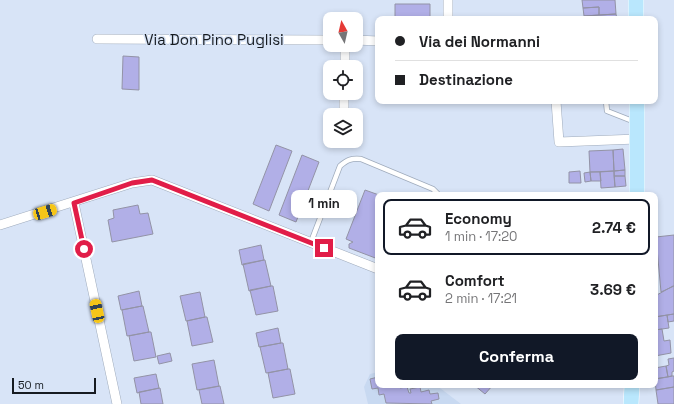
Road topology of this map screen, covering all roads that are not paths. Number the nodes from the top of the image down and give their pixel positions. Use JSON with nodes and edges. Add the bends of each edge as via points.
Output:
{"nodes":[{"id":1,"x":448,"y":0,"type":"edge"},
{"id":2,"x":636,"y":0,"type":"edge"},
{"id":3,"x":448,"y":16,"type":"edge"},
{"id":4,"x":636,"y":16,"type":"edge"},
{"id":5,"x":97,"y":39,"type":"dead end"},
{"id":6,"x":323,"y":40,"type":"edge"},
{"id":7,"x":363,"y":40,"type":"edge"},
{"id":8,"x":375,"y":41,"type":"edge"},
{"id":9,"x":556,"y":104,"type":"edge"},
{"id":10,"x":606,"y":104,"type":"edge"},
{"id":11,"x":637,"y":104,"type":"edge"},
{"id":12,"x":638,"y":123,"type":"junction"},
{"id":13,"x":637,"y":139,"type":"junction"},
{"id":14,"x":436,"y":192,"type":"edge"},
{"id":15,"x":637,"y":192,"type":"edge"},
{"id":16,"x":74,"y":203,"type":"junction"},
{"id":17,"x":0,"y":225,"type":"edge"},
{"id":18,"x":310,"y":242,"type":"junction"},
{"id":19,"x":375,"y":268,"type":"edge"},
{"id":20,"x":632,"y":388,"type":"edge"},
{"id":21,"x":117,"y":404,"type":"edge"},
{"id":22,"x":631,"y":404,"type":"edge"}],
"edges":[{"from":1,"to":3,"type":"street"},
{"from":2,"to":4,"type":"main road"},
{"from":5,"to":6,"type":"street","name":"Via Don Pino Puglisi"},
{"from":7,"to":8,"type":"street"},
{"from":9,"to":13,"type":"street","via":[[559,142]]},
{"from":10,"to":12,"type":"lane","via":[[607,111]]},
{"from":11,"to":12,"type":"main road"},
{"from":12,"to":13,"type":"main road"},
{"from":13,"to":15,"type":"main road"},
{"from":14,"to":18,"type":"lane","via":[[353,158],[340,166]]},
{"from":16,"to":17,"type":"street"},
{"from":16,"to":18,"type":"street","via":[[132,183],[152,180]]},
{"from":16,"to":21,"type":"street"},
{"from":18,"to":19,"type":"street"},
{"from":20,"to":22,"type":"main road"}]}
